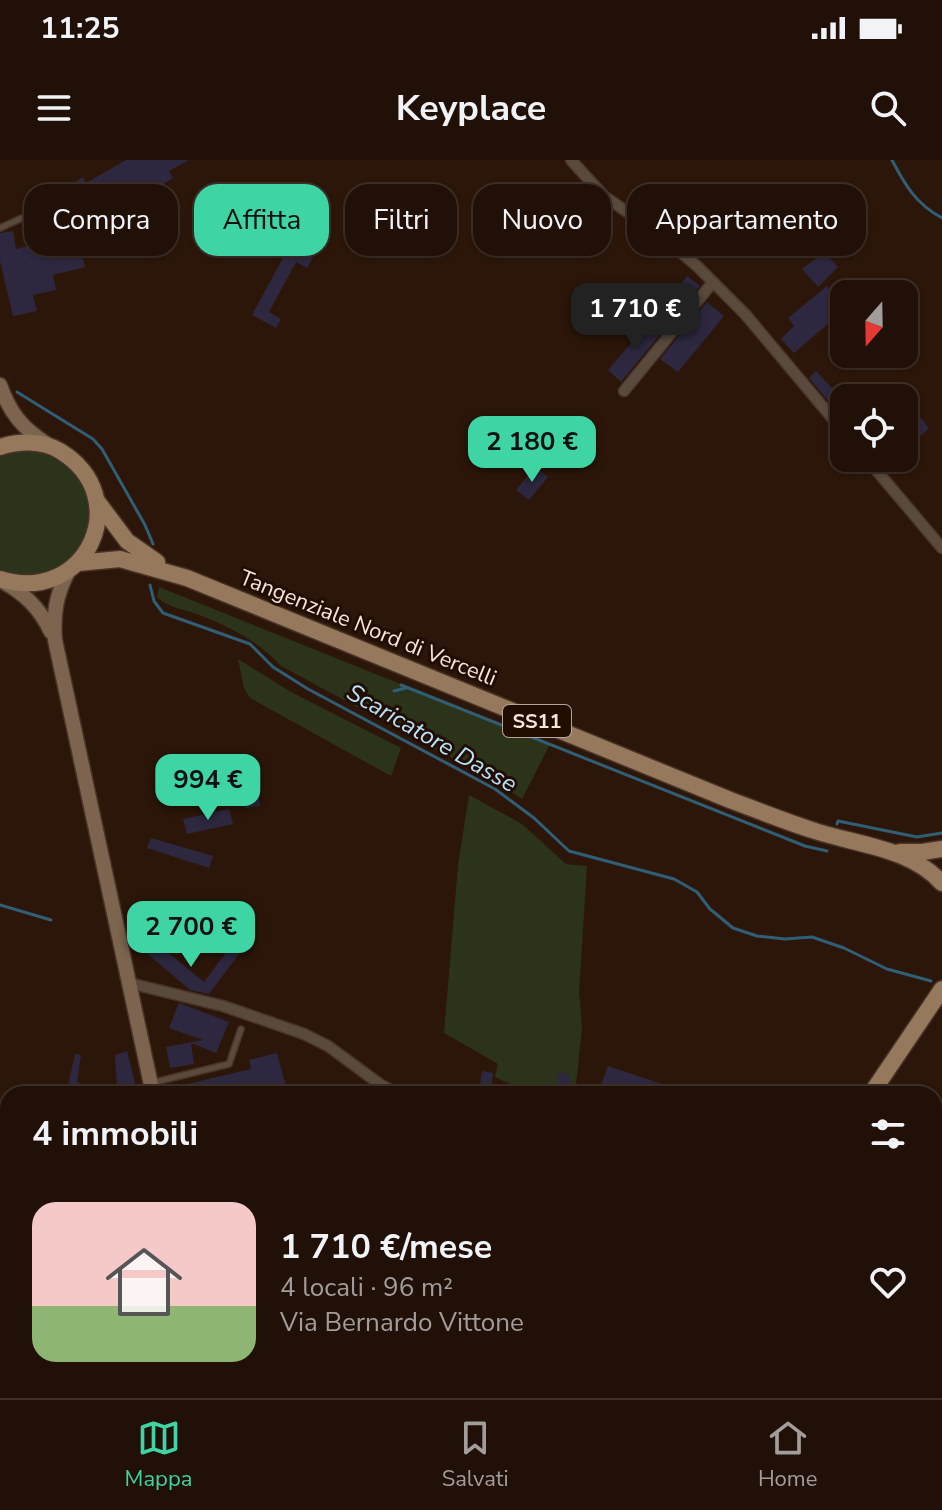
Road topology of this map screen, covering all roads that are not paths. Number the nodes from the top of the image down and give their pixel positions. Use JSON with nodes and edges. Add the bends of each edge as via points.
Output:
{"nodes":[{"id":1,"x":571,"y":160,"type":"edge"},
{"id":2,"x":24,"y":217,"type":"edge"},
{"id":3,"x":0,"y":228,"type":"edge"},
{"id":4,"x":713,"y":282,"type":"junction"},
{"id":5,"x":0,"y":385,"type":"edge"},
{"id":6,"x":624,"y":391,"type":"dead end"},
{"id":7,"x":830,"y":415,"type":"edge"},
{"id":8,"x":0,"y":447,"type":"edge"},
{"id":9,"x":55,"y":448,"type":"junction"},
{"id":10,"x":878,"y":472,"type":"edge"},
{"id":11,"x":97,"y":501,"type":"junction"},
{"id":12,"x":942,"y":548,"type":"edge"},
{"id":13,"x":73,"y":568,"type":"junction"},
{"id":14,"x":187,"y":578,"type":"junction"},
{"id":15,"x":0,"y":579,"type":"edge"},
{"id":16,"x":55,"y":640,"type":"junction"},
{"id":17,"x":942,"y":849,"type":"edge"},
{"id":18,"x":891,"y":852,"type":"junction"},
{"id":19,"x":942,"y":883,"type":"edge"},
{"id":20,"x":129,"y":983,"type":"junction"},
{"id":21,"x":942,"y":989,"type":"edge"},
{"id":22,"x":241,"y":1029,"type":"dead end"},
{"id":23,"x":152,"y":1086,"type":"edge"},
{"id":24,"x":158,"y":1086,"type":"edge"},
{"id":25,"x":383,"y":1086,"type":"edge"},
{"id":26,"x":876,"y":1086,"type":"edge"}],
"edges":[{"from":1,"to":4,"type":"street","via":[[604,196],[663,237]]},
{"from":2,"to":3,"type":"lane"},
{"from":4,"to":6,"type":"street"},
{"from":4,"to":7,"type":"street"},
{"from":5,"to":9,"type":"main road","via":[[15,419]]},
{"from":8,"to":9,"type":"main road","via":[[24,442]]},
{"from":9,"to":11,"type":"main road","name":"Tangenziale Nord di Vercelli","via":[[84,472]]},
{"from":10,"to":12,"type":"street"},
{"from":11,"to":13,"type":"main road","via":[[89,549]]},
{"from":11,"to":14,"type":"main road","name":"Tangenziale Nord di Vercelli","via":[[133,547]]},
{"from":13,"to":14,"type":"main road","name":"Tangenziale Nord di Vercelli","via":[[120,559]]},
{"from":13,"to":15,"type":"main road","name":"Tangenziale Nord di Vercelli","via":[[40,584]]},
{"from":13,"to":16,"type":"main road","via":[[55,605]]},
{"from":14,"to":18,"type":"main road","name":"Tangenziale Nord di Vercelli","number":"SS11","via":[[730,800]]},
{"from":15,"to":16,"type":"main road","via":[[41,611]]},
{"from":16,"to":20,"type":"main road"},
{"from":17,"to":18,"type":"main road","name":"Tangenziale Nord di Vercelli"},
{"from":18,"to":19,"type":"main road","name":"Tangenziale Nord di Vercelli","via":[[919,864]]},
{"from":20,"to":23,"type":"main road"},
{"from":20,"to":25,"type":"street","via":[[223,1006],[304,1034]]},
{"from":21,"to":26,"type":"main road"},
{"from":22,"to":24,"type":"lane","via":[[229,1064]]}]}
